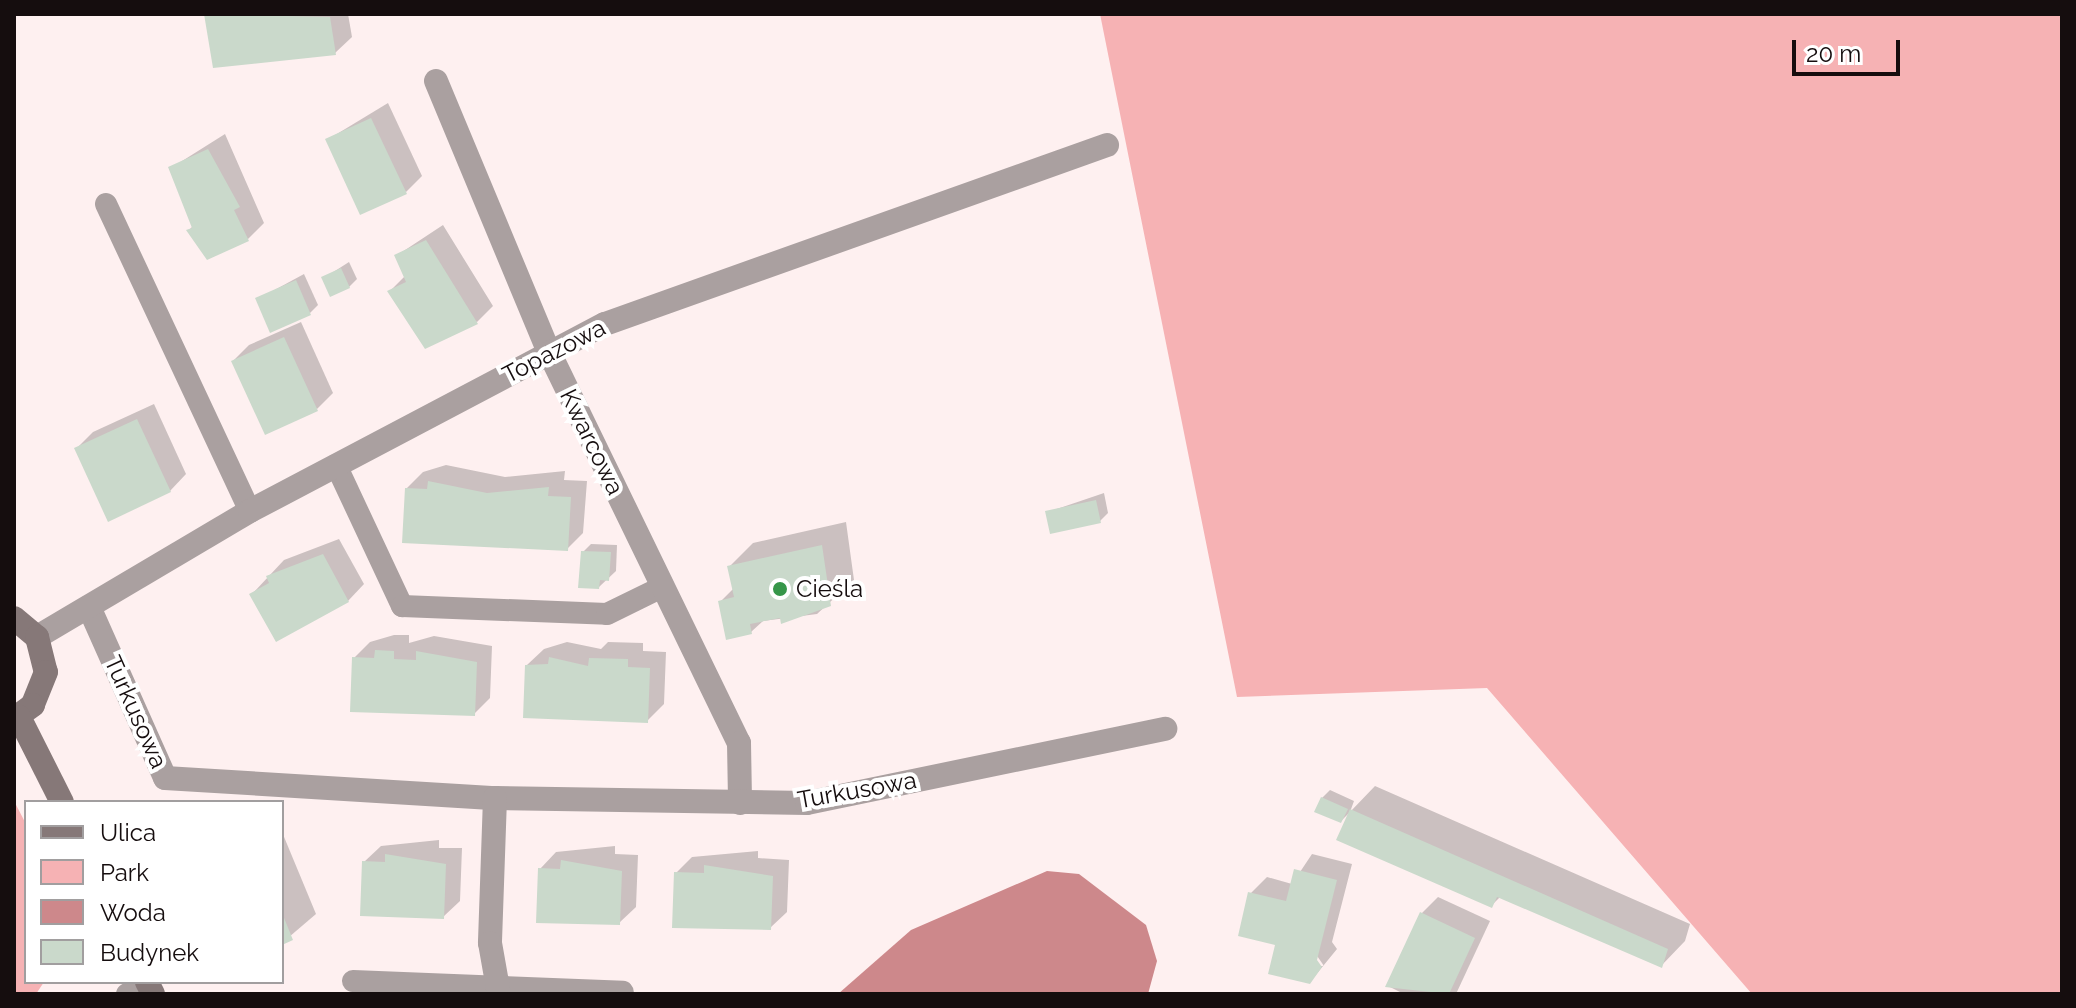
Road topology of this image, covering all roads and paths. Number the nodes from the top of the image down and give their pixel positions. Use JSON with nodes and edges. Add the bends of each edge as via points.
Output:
{"nodes":[{"id":1,"x":436,"y":81,"type":"dead end"},
{"id":2,"x":1107,"y":145,"type":"dead end"},
{"id":3,"x":106,"y":204,"type":"dead end"},
{"id":4,"x":549,"y":352,"type":"junction"},
{"id":5,"x":336,"y":465,"type":"junction"},
{"id":6,"x":250,"y":511,"type":"junction"},
{"id":7,"x":662,"y":587,"type":"junction"},
{"id":8,"x":89,"y":607,"type":"junction"},
{"id":9,"x":14,"y":618,"type":"edge"},
{"id":10,"x":37,"y":637,"type":"junction"},
{"id":11,"x":17,"y":718,"type":"edge"},
{"id":12,"x":1165,"y":729,"type":"dead end"},
{"id":13,"x":495,"y":798,"type":"junction"},
{"id":14,"x":61,"y":800,"type":"edge"},
{"id":15,"x":740,"y":803,"type":"junction"},
{"id":16,"x":353,"y":981,"type":"dead end"},
{"id":17,"x":498,"y":991,"type":"edge"},
{"id":18,"x":623,"y":992,"type":"dead end"}],
"edges":[{"from":1,"to":4,"type":"street","name":"Kwarcowa"},
{"from":2,"to":4,"type":"street","name":"Topazowa","via":[[605,324]]},
{"from":3,"to":6,"type":"lane"},
{"from":4,"to":5,"type":"street","name":"Topazowa"},
{"from":4,"to":7,"type":"street","name":"Kwarcowa"},
{"from":5,"to":6,"type":"street","name":"Topazowa"},
{"from":5,"to":7,"type":"lane","via":[[402,606],[607,614]]},
{"from":6,"to":8,"type":"street","name":"Topazowa"},
{"from":7,"to":15,"type":"street","name":"Kwarcowa","via":[[739,743]]},
{"from":8,"to":10,"type":"street","name":"Topazowa"},
{"from":8,"to":13,"type":"street","name":"Turkusowa","via":[[165,778]]},
{"from":9,"to":10,"type":"main road"},
{"from":10,"to":11,"type":"main road","via":[[44,681]]},
{"from":11,"to":14,"type":"main road"},
{"from":12,"to":15,"type":"street","name":"Turkusowa","via":[[807,803]]},
{"from":13,"to":15,"type":"street","name":"Turkusowa"},
{"from":13,"to":17,"type":"street","via":[[490,943]]},
{"from":16,"to":17,"type":"lane"},
{"from":17,"to":18,"type":"lane"}]}
